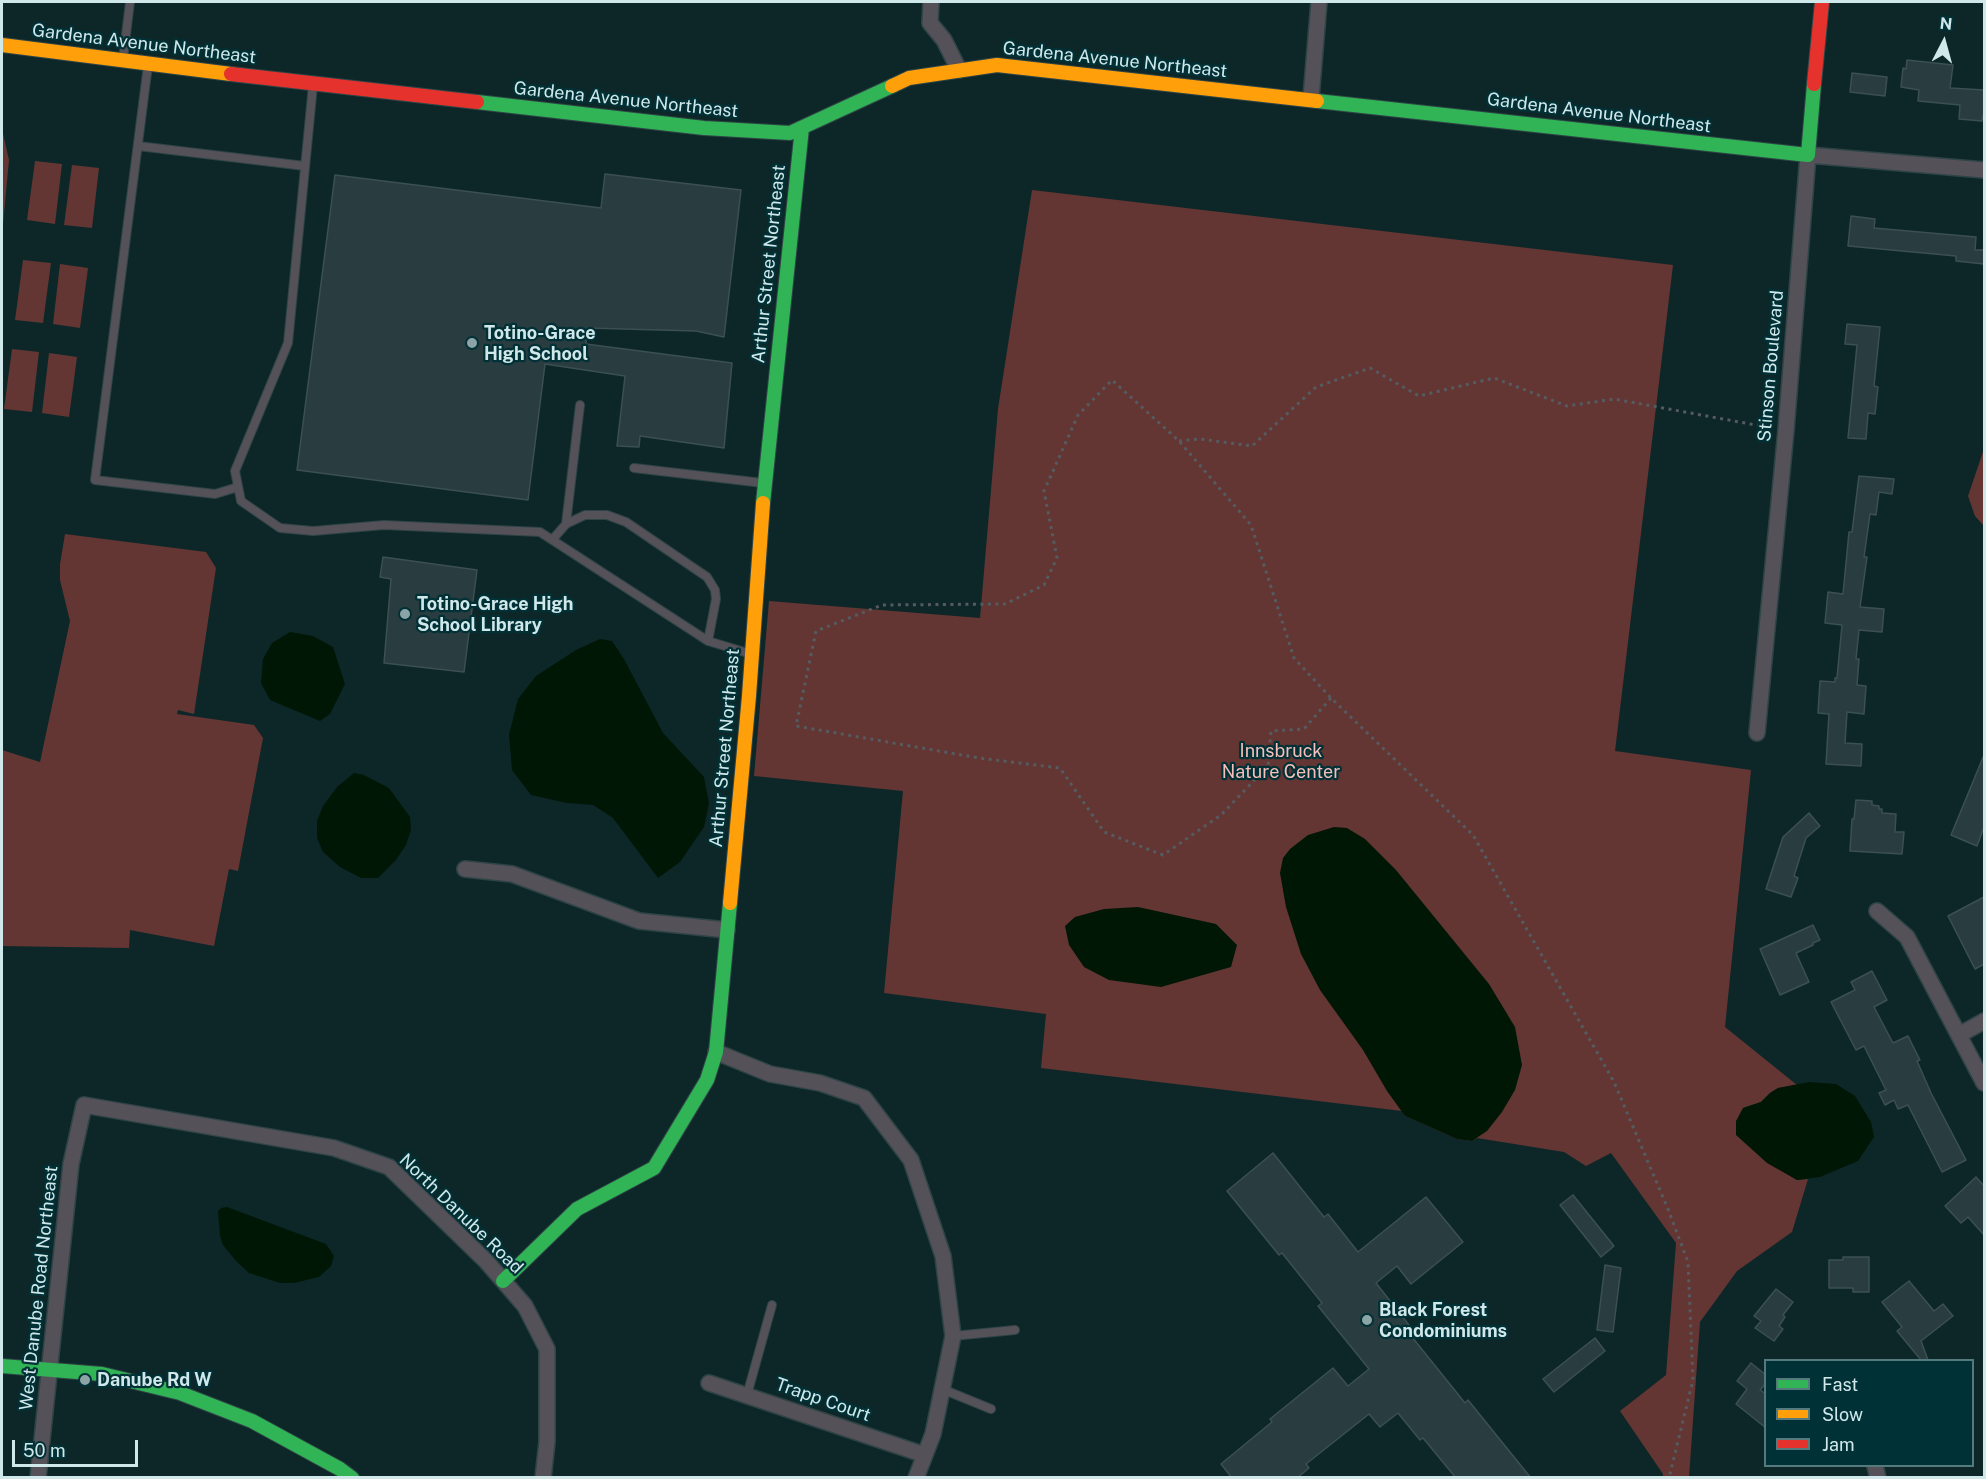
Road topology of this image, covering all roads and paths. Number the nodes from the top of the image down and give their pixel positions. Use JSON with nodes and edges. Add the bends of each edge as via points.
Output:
{"nodes":[{"id":1,"x":130,"y":2,"type":"edge"},
{"id":2,"x":931,"y":2,"type":"edge"},
{"id":3,"x":1319,"y":2,"type":"edge"},
{"id":4,"x":1822,"y":2,"type":"edge"},
{"id":5,"x":2,"y":45,"type":"edge"},
{"id":6,"x":123,"y":61,"type":"junction"},
{"id":7,"x":148,"y":64,"type":"junction"},
{"id":8,"x":959,"y":70,"type":"junction"},
{"id":9,"x":314,"y":83,"type":"junction"},
{"id":10,"x":1311,"y":98,"type":"junction"},
{"id":11,"x":802,"y":128,"type":"junction"},
{"id":12,"x":138,"y":146,"type":"junction"},
{"id":13,"x":1808,"y":155,"type":"junction"},
{"id":14,"x":305,"y":166,"type":"junction"},
{"id":15,"x":1984,"y":170,"type":"edge"},
{"id":16,"x":580,"y":405,"type":"dead end"},
{"id":17,"x":1786,"y":430,"type":"junction"},
{"id":18,"x":1179,"y":441,"type":"junction"},
{"id":19,"x":634,"y":468,"type":"dead end"},
{"id":20,"x":765,"y":483,"type":"junction"},
{"id":21,"x":238,"y":487,"type":"junction"},
{"id":22,"x":566,"y":524,"type":"junction"},
{"id":23,"x":553,"y":539,"type":"junction"},
{"id":24,"x":708,"y":641,"type":"junction"},
{"id":25,"x":752,"y":655,"type":"junction"},
{"id":26,"x":1331,"y":698,"type":"junction"},
{"id":27,"x":1757,"y":733,"type":"dead end"},
{"id":28,"x":465,"y":869,"type":"dead end"},
{"id":29,"x":1877,"y":911,"type":"dead end"},
{"id":30,"x":727,"y":930,"type":"junction"},
{"id":31,"x":1984,"y":1022,"type":"edge"},
{"id":32,"x":1959,"y":1035,"type":"junction"},
{"id":33,"x":716,"y":1052,"type":"junction"},
{"id":34,"x":1984,"y":1083,"type":"edge"},
{"id":35,"x":84,"y":1105,"type":"joint"},
{"id":36,"x":503,"y":1281,"type":"junction"},
{"id":37,"x":772,"y":1305,"type":"dead end"},
{"id":38,"x":1015,"y":1330,"type":"dead end"},
{"id":39,"x":952,"y":1336,"type":"junction"},
{"id":40,"x":2,"y":1366,"type":"edge"},
{"id":41,"x":49,"y":1371,"type":"junction"},
{"id":42,"x":709,"y":1383,"type":"dead end"},
{"id":43,"x":942,"y":1389,"type":"junction"},
{"id":44,"x":747,"y":1395,"type":"junction"},
{"id":45,"x":991,"y":1409,"type":"dead end"},
{"id":46,"x":925,"y":1455,"type":"junction"},
{"id":47,"x":38,"y":1478,"type":"edge"},
{"id":48,"x":352,"y":1478,"type":"edge"},
{"id":49,"x":543,"y":1478,"type":"edge"},
{"id":50,"x":916,"y":1478,"type":"edge"},
{"id":51,"x":1669,"y":1478,"type":"edge"}],
"edges":[{"from":1,"to":6,"type":"lane"},
{"from":2,"to":8,"type":"street","via":[[930,23]]},
{"from":3,"to":10,"type":"street"},
{"from":4,"to":13,"type":"street","name":"Stinson Boulevard"},
{"from":5,"to":6,"type":"street","name":"Gardena Avenue Northeast"},
{"from":6,"to":7,"type":"street","name":"Gardena Avenue Northeast"},
{"from":7,"to":9,"type":"street","name":"Gardena Avenue Northeast"},
{"from":7,"to":12,"type":"lane"},
{"from":8,"to":10,"type":"street","name":"Gardena Avenue Northeast","via":[[997,65]]},
{"from":8,"to":11,"type":"street","name":"Gardena Avenue Northeast","via":[[909,78]]},
{"from":9,"to":11,"type":"street","name":"Gardena Avenue Northeast","via":[[704,128],[790,133]]},
{"from":9,"to":14,"type":"lane"},
{"from":10,"to":13,"type":"street","name":"Gardena Avenue Northeast"},
{"from":11,"to":20,"type":"street","name":"Arthur Street Northeast"},
{"from":12,"to":14,"type":"lane"},
{"from":12,"to":21,"type":"lane","via":[[95,480],[215,494]]},
{"from":13,"to":15,"type":"street"},
{"from":13,"to":17,"type":"street","name":"Stinson Boulevard"},
{"from":14,"to":21,"type":"lane","via":[[288,343],[236,471]]},
{"from":16,"to":22,"type":"lane"},
{"from":17,"to":18,"type":"path","via":[[1614,399],[1567,406],[1494,378],[1419,396],[1370,368],[1316,387],[1252,446],[1200,439]]},
{"from":17,"to":27,"type":"street","name":"Stinson Boulevard"},
{"from":18,"to":26,"type":"path","via":[[1251,525],[1294,658]]},
{"from":18,"to":26,"type":"path","via":[[1112,380],[1078,415],[1044,491],[1057,558],[1044,585],[1005,604],[882,605],[816,632],[796,726],[1060,768],[1104,832],[1163,855],[1221,815],[1268,766],[1271,731],[1304,729]]},
{"from":19,"to":20,"type":"lane"},
{"from":20,"to":25,"type":"street","name":"Arthur Street Northeast"},
{"from":21,"to":23,"type":"lane","via":[[241,501],[280,528],[313,531],[384,525],[540,532]]},
{"from":22,"to":23,"type":"lane"},
{"from":22,"to":24,"type":"lane","via":[[585,515],[607,515],[626,522],[707,577],[716,599]]},
{"from":23,"to":24,"type":"lane"},
{"from":24,"to":25,"type":"lane"},
{"from":25,"to":30,"type":"street","name":"Arthur Street Northeast"},
{"from":26,"to":51,"type":"path","via":[[1473,835],[1614,1082],[1688,1262],[1693,1380]]},
{"from":28,"to":30,"type":"street","via":[[512,874],[639,921]]},
{"from":29,"to":32,"type":"street","via":[[1907,937]]},
{"from":30,"to":33,"type":"street","name":"Arthur Street Northeast"},
{"from":31,"to":32,"type":"street"},
{"from":32,"to":34,"type":"street"},
{"from":33,"to":36,"type":"street","name":"Arthur Street Northeast","via":[[707,1080],[654,1167],[577,1209]]},
{"from":33,"to":39,"type":"street","via":[[770,1074],[820,1083],[864,1098],[911,1160],[943,1256]]},
{"from":35,"to":36,"type":"street","name":"North Danube Road","via":[[334,1148],[389,1167]]},
{"from":35,"to":41,"type":"street","name":"West Danube Road Northeast","via":[[72,1164]]},
{"from":36,"to":49,"type":"street","name":"North Danube Road","via":[[525,1306],[547,1349]]},
{"from":37,"to":44,"type":"lane"},
{"from":38,"to":39,"type":"lane"},
{"from":39,"to":43,"type":"street"},
{"from":40,"to":41,"type":"street"},
{"from":41,"to":47,"type":"street","name":"West Danube Road Northeast"},
{"from":41,"to":48,"type":"street","via":[[102,1374],[180,1393],[252,1421]]},
{"from":42,"to":44,"type":"street","name":"Trapp Court"},
{"from":43,"to":45,"type":"lane"},
{"from":43,"to":46,"type":"street"},
{"from":44,"to":46,"type":"street","name":"Trapp Court"},
{"from":46,"to":50,"type":"street"}]}
